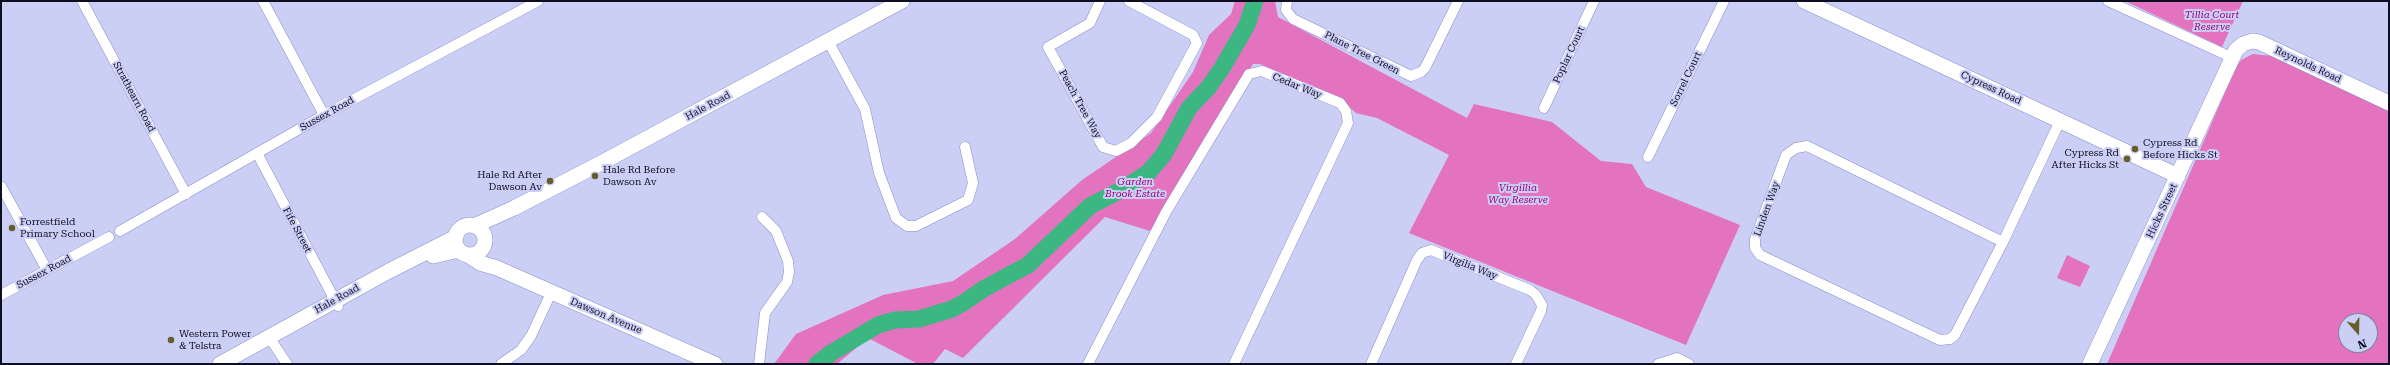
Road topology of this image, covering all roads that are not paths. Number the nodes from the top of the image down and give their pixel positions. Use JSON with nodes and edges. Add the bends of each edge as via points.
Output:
{"nodes":[{"id":1,"x":82,"y":1,"type":"edge"},
{"id":2,"x":263,"y":1,"type":"edge"},
{"id":3,"x":538,"y":1,"type":"edge"},
{"id":4,"x":902,"y":1,"type":"edge"},
{"id":5,"x":1100,"y":1,"type":"edge"},
{"id":6,"x":1129,"y":1,"type":"edge"},
{"id":7,"x":1287,"y":1,"type":"edge"},
{"id":8,"x":1458,"y":1,"type":"edge"},
{"id":9,"x":1594,"y":1,"type":"edge"},
{"id":10,"x":1724,"y":1,"type":"edge"},
{"id":11,"x":1804,"y":1,"type":"edge"},
{"id":12,"x":2108,"y":1,"type":"edge"},
{"id":13,"x":828,"y":41,"type":"junction"},
{"id":14,"x":2231,"y":57,"type":"junction"},
{"id":15,"x":2389,"y":103,"type":"edge"},
{"id":16,"x":1544,"y":108,"type":"dead end"},
{"id":17,"x":324,"y":115,"type":"junction"},
{"id":18,"x":2060,"y":121,"type":"junction"},
{"id":19,"x":965,"y":147,"type":"dead end"},
{"id":20,"x":256,"y":153,"type":"junction"},
{"id":21,"x":1648,"y":157,"type":"dead end"},
{"id":22,"x":2178,"y":176,"type":"junction"},
{"id":23,"x":1,"y":186,"type":"edge"},
{"id":24,"x":186,"y":194,"type":"junction"},
{"id":25,"x":514,"y":208,"type":"junction"},
{"id":26,"x":762,"y":217,"type":"dead end"},
{"id":27,"x":474,"y":226,"type":"junction"},
{"id":28,"x":120,"y":231,"type":"dead end"},
{"id":29,"x":109,"y":237,"type":"dead end"},
{"id":30,"x":485,"y":239,"type":"junction"},
{"id":31,"x":2003,"y":242,"type":"junction"},
{"id":32,"x":461,"y":247,"type":"junction"},
{"id":33,"x":497,"y":268,"type":"junction"},
{"id":34,"x":46,"y":270,"type":"junction"},
{"id":35,"x":551,"y":293,"type":"junction"},
{"id":36,"x":1,"y":295,"type":"edge"},
{"id":37,"x":336,"y":303,"type":"junction"},
{"id":38,"x":271,"y":339,"type":"junction"},
{"id":39,"x":220,"y":364,"type":"edge"},
{"id":40,"x":233,"y":364,"type":"edge"},
{"id":41,"x":287,"y":364,"type":"edge"},
{"id":42,"x":501,"y":364,"type":"edge"},
{"id":43,"x":715,"y":364,"type":"edge"},
{"id":44,"x":758,"y":364,"type":"edge"},
{"id":45,"x":1088,"y":364,"type":"edge"},
{"id":46,"x":1234,"y":364,"type":"edge"},
{"id":47,"x":1370,"y":364,"type":"edge"},
{"id":48,"x":1516,"y":364,"type":"edge"},
{"id":49,"x":1658,"y":364,"type":"edge"},
{"id":50,"x":1689,"y":364,"type":"edge"},
{"id":51,"x":2090,"y":364,"type":"edge"}],
"edges":[{"from":1,"to":24,"type":"street","name":"Strathearn Road"},
{"from":2,"to":17,"type":"street"},
{"from":3,"to":17,"type":"street","name":"Sussex Road"},
{"from":4,"to":13,"type":"main road","name":"Hale Road"},
{"from":5,"to":6,"type":"street","name":"Peach Tree Way","via":[[1090,23],[1048,47],[1103,147],[1116,151],[1130,143],[1157,117],[1198,43],[1193,35]]},
{"from":7,"to":8,"type":"street","name":"Plane Tree Green","via":[[1286,10],[1293,19],[1411,76],[1425,68]]},
{"from":9,"to":16,"type":"street","name":"Poplar Court"},
{"from":10,"to":21,"type":"street","name":"Sorrel Court"},
{"from":11,"to":18,"type":"main road","name":"Cypress Road"},
{"from":12,"to":14,"type":"street"},
{"from":13,"to":19,"type":"street","via":[[865,109],[878,173],[896,218],[907,226],[916,226],[968,200],[973,184]]},
{"from":13,"to":25,"type":"main road","name":"Hale Road"},
{"from":14,"to":15,"type":"main road","name":"Reynolds Road","via":[[2243,44],[2259,42]]},
{"from":14,"to":22,"type":"main road","name":"Hicks Street"},
{"from":17,"to":20,"type":"street","name":"Sussex Road"},
{"from":18,"to":22,"type":"main road","name":"Cypress Road"},
{"from":18,"to":31,"type":"street","name":"Linden Way"},
{"from":20,"to":24,"type":"street","name":"Sussex Road"},
{"from":20,"to":37,"type":"street","name":"Fife Street"},
{"from":22,"to":51,"type":"main road","name":"Hicks Street"},
{"from":23,"to":34,"type":"street"},
{"from":24,"to":28,"type":"street","name":"Sussex Road"},
{"from":25,"to":27,"type":"main road","name":"Hale Road"},
{"from":25,"to":30,"type":"main road","name":"Hale Road"},
{"from":26,"to":44,"type":"street","via":[[776,231],[788,261],[789,272],[787,282],[765,313]]},
{"from":27,"to":30,"type":"main road","via":[[479,228]]},
{"from":27,"to":32,"type":"main road","name":"Hale Road","via":[[465,226]]},
{"from":29,"to":34,"type":"street","name":"Sussex Road"},
{"from":30,"to":32,"type":"main road","name":"Hale Road","via":[[479,252]]},
{"from":30,"to":33,"type":"main road"},
{"from":31,"to":31,"type":"street","name":"Linden Way","via":[[1955,335],[1942,340],[1760,255],[1755,248],[1755,240],[1786,155],[1796,148],[1807,146]]},
{"from":32,"to":33,"type":"main road","name":"Dawson Avenue","via":[[480,263]]},
{"from":32,"to":37,"type":"main road","name":"Hale Road"},
{"from":33,"to":35,"type":"main road","name":"Dawson Avenue"},
{"from":34,"to":36,"type":"street","name":"Sussex Road"},
{"from":35,"to":42,"type":"street","via":[[522,350]]},
{"from":35,"to":43,"type":"main road","name":"Dawson Avenue"},
{"from":37,"to":38,"type":"main road","name":"Hale Road"},
{"from":38,"to":39,"type":"main road","name":"Hale Road"},
{"from":38,"to":40,"type":"main road","name":"Hale Road"},
{"from":38,"to":41,"type":"street"},
{"from":45,"to":46,"type":"street","name":"Cedar Way","via":[[1166,212],[1249,74],[1262,71],[1340,104],[1346,111],[1348,123]]},
{"from":47,"to":48,"type":"street","name":"Virgilia Way","via":[[1417,260],[1431,250],[1530,290],[1536,295],[1542,305],[1541,311]]},
{"from":49,"to":50,"type":"street","via":[[1676,358]]}]}
